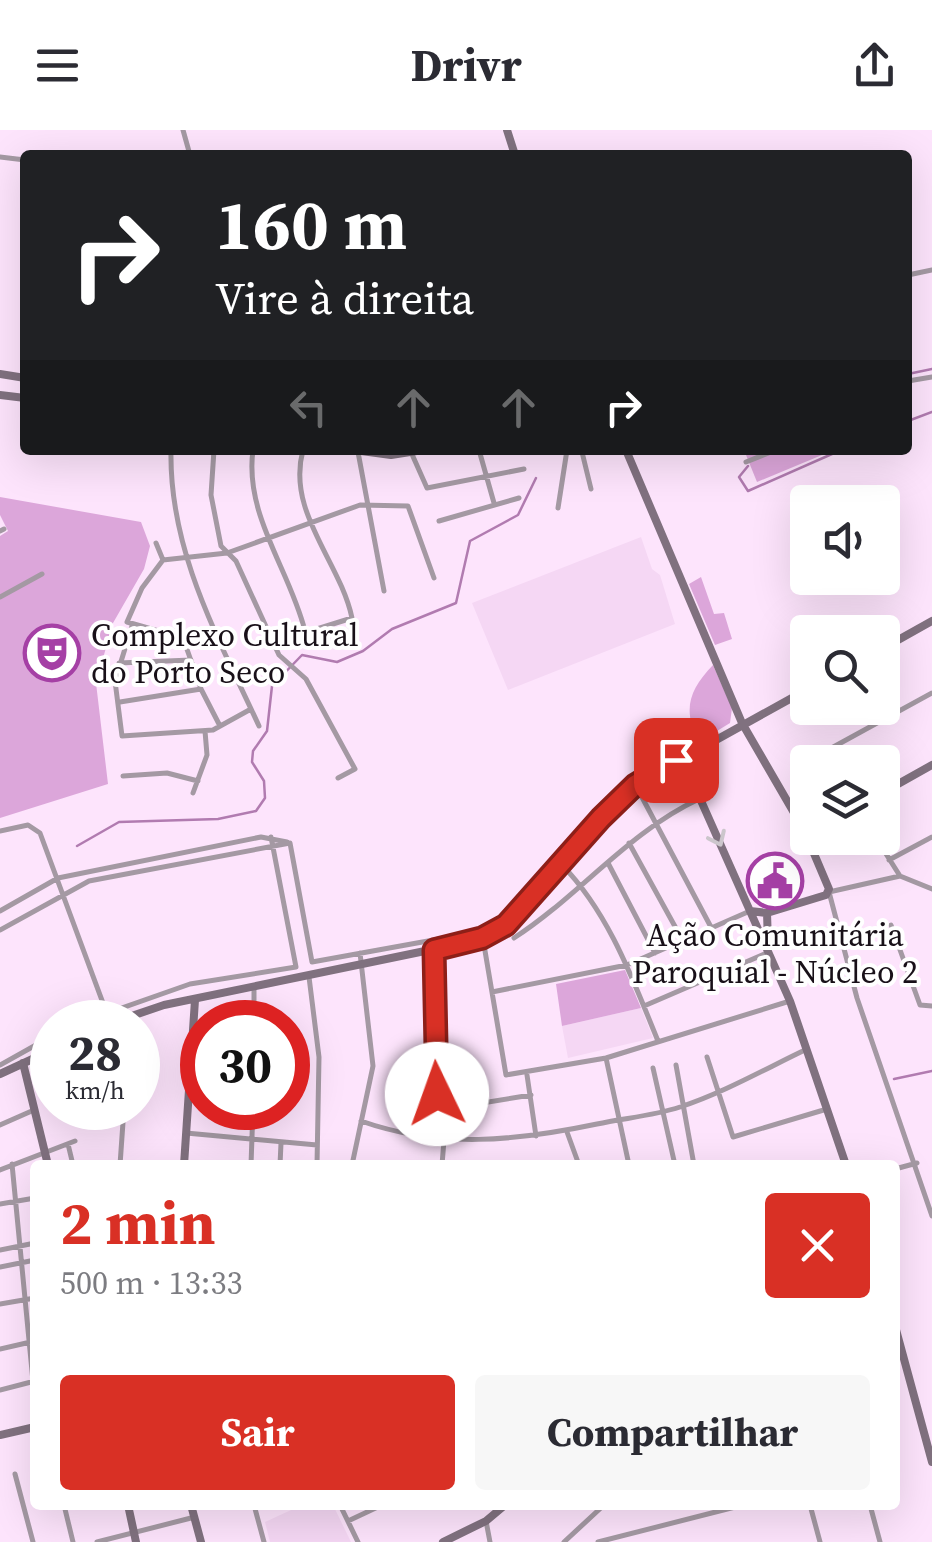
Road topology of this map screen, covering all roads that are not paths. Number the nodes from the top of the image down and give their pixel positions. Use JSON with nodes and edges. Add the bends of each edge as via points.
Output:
{"nodes":[{"id":1,"x":171,"y":455,"type":"edge"},
{"id":2,"x":214,"y":455,"type":"edge"},
{"id":3,"x":253,"y":455,"type":"edge"},
{"id":4,"x":303,"y":455,"type":"edge"},
{"id":5,"x":357,"y":455,"type":"edge"},
{"id":6,"x":412,"y":455,"type":"edge"},
{"id":7,"x":480,"y":455,"type":"edge"},
{"id":8,"x":567,"y":455,"type":"edge"},
{"id":9,"x":587,"y":455,"type":"edge"},
{"id":10,"x":628,"y":455,"type":"edge"},
{"id":11,"x":764,"y":455,"type":"edge"},
{"id":12,"x":746,"y":462,"type":"dead end"},
{"id":13,"x":524,"y":469,"type":"dead end"},
{"id":14,"x":485,"y":473,"type":"junction"},
{"id":15,"x":590,"y":488,"type":"dead end"},
{"id":16,"x":519,"y":498,"type":"dead end"},
{"id":17,"x":494,"y":503,"type":"junction"},
{"id":18,"x":370,"y":506,"type":"junction"},
{"id":19,"x":558,"y":508,"type":"dead end"},
{"id":20,"x":308,"y":521,"type":"junction"},
{"id":21,"x":440,"y":522,"type":"dead end"},
{"id":22,"x":270,"y":541,"type":"junction"},
{"id":23,"x":156,"y":544,"type":"dead end"},
{"id":24,"x":227,"y":554,"type":"junction"},
{"id":25,"x":187,"y":558,"type":"junction"},
{"id":26,"x":163,"y":560,"type":"junction"},
{"id":27,"x":42,"y":574,"type":"dead end"},
{"id":28,"x":434,"y":578,"type":"dead end"},
{"id":29,"x":384,"y":591,"type":"dead end"},
{"id":30,"x":0,"y":598,"type":"edge"},
{"id":31,"x":932,"y":621,"type":"edge"},
{"id":32,"x":129,"y":624,"type":"junction"},
{"id":33,"x":305,"y":631,"type":"junction"},
{"id":34,"x":900,"y":639,"type":"edge"},
{"id":35,"x":272,"y":644,"type":"junction"},
{"id":36,"x":190,"y":660,"type":"junction"},
{"id":37,"x":118,"y":663,"type":"junction"},
{"id":38,"x":200,"y":689,"type":"junction"},
{"id":39,"x":932,"y":693,"type":"edge"},
{"id":40,"x":790,"y":698,"type":"edge"},
{"id":41,"x":119,"y":702,"type":"junction"},
{"id":42,"x":251,"y":710,"type":"junction"},
{"id":43,"x":742,"y":723,"type":"junction"},
{"id":44,"x":220,"y":726,"type":"junction"},
{"id":45,"x":259,"y":726,"type":"dead end"},
{"id":46,"x":204,"y":732,"type":"junction"},
{"id":47,"x":837,"y":745,"type":"edge"},
{"id":48,"x":692,"y":751,"type":"junction"},
{"id":49,"x":676,"y":760,"type":"junction"},
{"id":50,"x":932,"y":765,"type":"edge"},
{"id":51,"x":686,"y":767,"type":"junction"},
{"id":52,"x":123,"y":776,"type":"dead end"},
{"id":53,"x":338,"y":778,"type":"dead end"},
{"id":54,"x":198,"y":781,"type":"junction"},
{"id":55,"x":900,"y":783,"type":"edge"},
{"id":56,"x":635,"y":785,"type":"junction"},
{"id":57,"x":193,"y":794,"type":"dead end"},
{"id":58,"x":699,"y":799,"type":"junction"},
{"id":59,"x":790,"y":804,"type":"edge"},
{"id":60,"x":654,"y":823,"type":"junction"},
{"id":61,"x":0,"y":831,"type":"edge"},
{"id":62,"x":271,"y":837,"type":"junction"},
{"id":63,"x":932,"y":837,"type":"edge"},
{"id":64,"x":290,"y":842,"type":"junction"},
{"id":65,"x":630,"y":844,"type":"junction"},
{"id":66,"x":273,"y":846,"type":"junction"},
{"id":67,"x":814,"y":855,"type":"edge"},
{"id":68,"x":886,"y":855,"type":"edge"},
{"id":69,"x":889,"y":860,"type":"junction"},
{"id":70,"x":608,"y":862,"type":"junction"},
{"id":71,"x":562,"y":865,"type":"junction"},
{"id":72,"x":900,"y":876,"type":"junction"},
{"id":73,"x":58,"y":878,"type":"junction"},
{"id":74,"x":582,"y":886,"type":"junction"},
{"id":75,"x":932,"y":889,"type":"edge"},
{"id":76,"x":63,"y":892,"type":"junction"},
{"id":77,"x":829,"y":892,"type":"junction"},
{"id":78,"x":0,"y":911,"type":"edge"},
{"id":79,"x":750,"y":911,"type":"junction"},
{"id":80,"x":767,"y":913,"type":"junction"},
{"id":81,"x":891,"y":925,"type":"dead end"},
{"id":82,"x":712,"y":929,"type":"junction"},
{"id":83,"x":0,"y":930,"type":"edge"},
{"id":84,"x":450,"y":937,"type":"dead end"},
{"id":85,"x":482,"y":938,"type":"junction"},
{"id":86,"x":514,"y":938,"type":"dead end"},
{"id":87,"x":683,"y":941,"type":"junction"},
{"id":88,"x":434,"y":950,"type":"junction"},
{"id":89,"x":655,"y":952,"type":"junction"},
{"id":90,"x":768,"y":952,"type":"junction"},
{"id":91,"x":360,"y":954,"type":"junction"},
{"id":92,"x":312,"y":961,"type":"junction"},
{"id":93,"x":296,"y":964,"type":"junction"},
{"id":94,"x":627,"y":964,"type":"junction"},
{"id":95,"x":362,"y":966,"type":"junction"},
{"id":96,"x":308,"y":978,"type":"junction"},
{"id":97,"x":190,"y":984,"type":"junction"},
{"id":98,"x":254,"y":988,"type":"junction"},
{"id":99,"x":492,"y":992,"type":"junction"},
{"id":100,"x":102,"y":1000,"type":"edge"},
{"id":101,"x":142,"y":1000,"type":"edge"},
{"id":102,"x":195,"y":1000,"type":"joint"},
{"id":103,"x":254,"y":1000,"type":"edge"},
{"id":104,"x":790,"y":1000,"type":"junction"},
{"id":105,"x":644,"y":1006,"type":"junction"},
{"id":106,"x":932,"y":1006,"type":"edge"},
{"id":107,"x":658,"y":1041,"type":"junction"},
{"id":108,"x":30,"y":1048,"type":"edge"},
{"id":109,"x":806,"y":1049,"type":"junction"},
{"id":110,"x":707,"y":1057,"type":"dead end"},
{"id":111,"x":606,"y":1058,"type":"junction"},
{"id":112,"x":30,"y":1061,"type":"edge"},
{"id":113,"x":0,"y":1064,"type":"edge"},
{"id":114,"x":23,"y":1064,"type":"junction"},
{"id":115,"x":676,"y":1064,"type":"dead end"},
{"id":116,"x":653,"y":1068,"type":"dead end"},
{"id":117,"x":0,"y":1074,"type":"edge"},
{"id":118,"x":527,"y":1074,"type":"junction"},
{"id":119,"x":718,"y":1091,"type":"junction"},
{"id":120,"x":30,"y":1093,"type":"edge"},
{"id":121,"x":531,"y":1095,"type":"junction"},
{"id":122,"x":684,"y":1106,"type":"junction"},
{"id":123,"x":827,"y":1108,"type":"junction"},
{"id":124,"x":439,"y":1110,"type":"junction"},
{"id":125,"x":30,"y":1112,"type":"edge"},
{"id":126,"x":662,"y":1112,"type":"junction"},
{"id":127,"x":618,"y":1120,"type":"junction"},
{"id":128,"x":361,"y":1122,"type":"junction"},
{"id":129,"x":0,"y":1125,"type":"edge"},
{"id":130,"x":39,"y":1130,"type":"edge"},
{"id":131,"x":123,"y":1130,"type":"edge"},
{"id":132,"x":186,"y":1130,"type":"edge"},
{"id":133,"x":252,"y":1130,"type":"edge"},
{"id":134,"x":567,"y":1132,"type":"junction"},
{"id":135,"x":186,"y":1133,"type":"junction"},
{"id":136,"x":536,"y":1136,"type":"junction"},
{"id":137,"x":444,"y":1140,"type":"junction"},
{"id":138,"x":252,"y":1141,"type":"junction"},
{"id":139,"x":281,"y":1143,"type":"junction"},
{"id":140,"x":317,"y":1145,"type":"junction"},
{"id":141,"x":44,"y":1151,"type":"junction"},
{"id":142,"x":47,"y":1160,"type":"edge"},
{"id":143,"x":73,"y":1160,"type":"edge"},
{"id":144,"x":120,"y":1160,"type":"edge"},
{"id":145,"x":184,"y":1160,"type":"edge"},
{"id":146,"x":251,"y":1160,"type":"edge"},
{"id":147,"x":280,"y":1160,"type":"edge"},
{"id":148,"x":317,"y":1160,"type":"edge"},
{"id":149,"x":353,"y":1160,"type":"edge"},
{"id":150,"x":442,"y":1160,"type":"edge"},
{"id":151,"x":576,"y":1160,"type":"edge"},
{"id":152,"x":628,"y":1160,"type":"edge"},
{"id":153,"x":674,"y":1160,"type":"edge"},
{"id":154,"x":693,"y":1160,"type":"edge"},
{"id":155,"x":844,"y":1160,"type":"edge"},
{"id":156,"x":917,"y":1163,"type":"junction"},
{"id":157,"x":12,"y":1164,"type":"junction"},
{"id":158,"x":900,"y":1168,"type":"edge"},
{"id":159,"x":0,"y":1170,"type":"edge"},
{"id":160,"x":30,"y":1199,"type":"edge"},
{"id":161,"x":17,"y":1200,"type":"junction"},
{"id":162,"x":0,"y":1204,"type":"edge"},
{"id":163,"x":932,"y":1216,"type":"edge"},
{"id":164,"x":30,"y":1245,"type":"edge"},
{"id":165,"x":20,"y":1247,"type":"junction"},
{"id":166,"x":0,"y":1250,"type":"edge"},
{"id":167,"x":30,"y":1261,"type":"edge"},
{"id":168,"x":20,"y":1263,"type":"junction"},
{"id":169,"x":0,"y":1266,"type":"edge"},
{"id":170,"x":30,"y":1299,"type":"edge"},
{"id":171,"x":23,"y":1300,"type":"junction"},
{"id":172,"x":0,"y":1304,"type":"edge"},
{"id":173,"x":30,"y":1332,"type":"edge"},
{"id":174,"x":30,"y":1342,"type":"edge"},
{"id":175,"x":0,"y":1349,"type":"edge"},
{"id":176,"x":900,"y":1352,"type":"edge"},
{"id":177,"x":30,"y":1382,"type":"edge"},
{"id":178,"x":0,"y":1390,"type":"edge"},
{"id":179,"x":30,"y":1428,"type":"edge"},
{"id":180,"x":0,"y":1435,"type":"edge"},
{"id":181,"x":931,"y":1456,"type":"edge"},
{"id":182,"x":15,"y":1474,"type":"dead end"},
{"id":183,"x":65,"y":1510,"type":"edge"},
{"id":184,"x":129,"y":1510,"type":"edge"},
{"id":185,"x":193,"y":1510,"type":"edge"},
{"id":186,"x":255,"y":1510,"type":"edge"},
{"id":187,"x":342,"y":1510,"type":"edge"},
{"id":188,"x":371,"y":1510,"type":"edge"},
{"id":189,"x":499,"y":1510,"type":"edge"},
{"id":190,"x":599,"y":1510,"type":"edge"},
{"id":191,"x":725,"y":1510,"type":"edge"},
{"id":192,"x":811,"y":1510,"type":"edge"},
{"id":193,"x":871,"y":1510,"type":"edge"},
{"id":194,"x":195,"y":1518,"type":"junction"},
{"id":195,"x":348,"y":1521,"type":"junction"},
{"id":196,"x":486,"y":1522,"type":"junction"},
{"id":197,"x":135,"y":1537,"type":"edge"},
{"id":198,"x":616,"y":1540,"type":"edge"},
{"id":199,"x":33,"y":1542,"type":"edge"},
{"id":200,"x":73,"y":1542,"type":"edge"},
{"id":201,"x":96,"y":1542,"type":"edge"},
{"id":202,"x":201,"y":1542,"type":"edge"},
{"id":203,"x":264,"y":1542,"type":"edge"},
{"id":204,"x":358,"y":1542,"type":"edge"},
{"id":205,"x":443,"y":1542,"type":"edge"},
{"id":206,"x":490,"y":1542,"type":"edge"},
{"id":207,"x":564,"y":1542,"type":"edge"},
{"id":208,"x":598,"y":1542,"type":"edge"},
{"id":209,"x":820,"y":1542,"type":"edge"},
{"id":210,"x":880,"y":1542,"type":"edge"}],
"edges":[{"from":1,"to":25,"type":"street","via":[[171,502]]},
{"from":2,"to":24,"type":"street","via":[[211,494]]},
{"from":3,"to":22,"type":"street","via":[[253,486]]},
{"from":4,"to":20,"type":"street"},
{"from":5,"to":18,"type":"street"},
{"from":6,"to":14,"type":"street","via":[[428,488]]},
{"from":7,"to":14,"type":"street"},
{"from":8,"to":19,"type":"street"},
{"from":9,"to":15,"type":"street"},
{"from":10,"to":43,"type":"main road"},
{"from":11,"to":12,"type":"street"},
{"from":13,"to":14,"type":"street"},
{"from":14,"to":17,"type":"street"},
{"from":16,"to":17,"type":"street"},
{"from":17,"to":21,"type":"street"},
{"from":18,"to":20,"type":"street"},
{"from":18,"to":28,"type":"street","via":[[408,506]]},
{"from":18,"to":29,"type":"street"},
{"from":20,"to":22,"type":"street"},
{"from":20,"to":33,"type":"street","via":[[352,618]]},
{"from":22,"to":24,"type":"street"},
{"from":22,"to":33,"type":"street"},
{"from":23,"to":26,"type":"street"},
{"from":24,"to":25,"type":"street"},
{"from":24,"to":35,"type":"street"},
{"from":25,"to":26,"type":"street"},
{"from":25,"to":42,"type":"street"},
{"from":26,"to":32,"type":"street","via":[[126,616]]},
{"from":27,"to":30,"type":"street"},
{"from":31,"to":34,"type":"main road"},
{"from":32,"to":36,"type":"street","via":[[183,638]]},
{"from":32,"to":37,"type":"street"},
{"from":33,"to":35,"type":"street"},
{"from":35,"to":53,"type":"street","via":[[306,679],[354,769]]},
{"from":36,"to":37,"type":"street"},
{"from":36,"to":38,"type":"street"},
{"from":37,"to":41,"type":"street"},
{"from":38,"to":41,"type":"street"},
{"from":38,"to":44,"type":"street"},
{"from":39,"to":47,"type":"street"},
{"from":40,"to":43,"type":"main road"},
{"from":41,"to":46,"type":"street","via":[[122,736]]},
{"from":42,"to":44,"type":"street"},
{"from":42,"to":45,"type":"street"},
{"from":43,"to":48,"type":"main road"},
{"from":43,"to":59,"type":"main road"},
{"from":44,"to":46,"type":"street"},
{"from":46,"to":54,"type":"street","via":[[207,755]]},
{"from":48,"to":49,"type":"main road"},
{"from":48,"to":51,"type":"main road"},
{"from":49,"to":51,"type":"main road"},
{"from":49,"to":56,"type":"main road"},
{"from":50,"to":55,"type":"main road"},
{"from":51,"to":58,"type":"main road"},
{"from":52,"to":54,"type":"street","via":[[167,773]]},
{"from":54,"to":57,"type":"street"},
{"from":56,"to":60,"type":"street"},
{"from":56,"to":71,"type":"main road"},
{"from":58,"to":60,"type":"street"},
{"from":58,"to":79,"type":"main road","one_way":true},
{"from":60,"to":65,"type":"street"},
{"from":60,"to":82,"type":"street"},
{"from":61,"to":73,"type":"street","via":[[28,825],[40,832]]},
{"from":62,"to":64,"type":"street"},
{"from":62,"to":66,"type":"street"},
{"from":62,"to":73,"type":"street"},
{"from":63,"to":69,"type":"street"},
{"from":64,"to":66,"type":"street"},
{"from":64,"to":92,"type":"street"},
{"from":65,"to":70,"type":"street"},
{"from":65,"to":87,"type":"street"},
{"from":66,"to":76,"type":"street"},
{"from":66,"to":93,"type":"street"},
{"from":67,"to":77,"type":"main road"},
{"from":68,"to":69,"type":"street"},
{"from":69,"to":72,"type":"street"},
{"from":70,"to":74,"type":"street"},
{"from":70,"to":89,"type":"street"},
{"from":71,"to":74,"type":"street"},
{"from":71,"to":85,"type":"main road","via":[[506,925]]},
{"from":72,"to":75,"type":"street"},
{"from":72,"to":77,"type":"street"},
{"from":73,"to":76,"type":"street"},
{"from":73,"to":78,"type":"street"},
{"from":74,"to":86,"type":"street"},
{"from":74,"to":94,"type":"street"},
{"from":76,"to":83,"type":"street"},
{"from":76,"to":100,"type":"street"},
{"from":77,"to":80,"type":"main road"},
{"from":77,"to":156,"type":"street","via":[[857,998]]},
{"from":79,"to":80,"type":"main road"},
{"from":79,"to":82,"type":"street"},
{"from":79,"to":90,"type":"main road"},
{"from":80,"to":90,"type":"main road"},
{"from":81,"to":106,"type":"street","via":[[920,1005]]},
{"from":82,"to":87,"type":"street"},
{"from":84,"to":91,"type":"street"},
{"from":85,"to":88,"type":"main road"},
{"from":85,"to":99,"type":"street"},
{"from":87,"to":89,"type":"street"},
{"from":88,"to":95,"type":"main road"},
{"from":88,"to":124,"type":"street"},
{"from":89,"to":94,"type":"street"},
{"from":90,"to":104,"type":"main road"},
{"from":90,"to":105,"type":"street"},
{"from":91,"to":92,"type":"street"},
{"from":91,"to":95,"type":"street"},
{"from":92,"to":93,"type":"street"},
{"from":92,"to":96,"type":"street"},
{"from":93,"to":96,"type":"street"},
{"from":93,"to":97,"type":"street"},
{"from":94,"to":99,"type":"street"},
{"from":94,"to":105,"type":"street"},
{"from":95,"to":96,"type":"main road"},
{"from":95,"to":128,"type":"street","via":[[374,1066]]},
{"from":96,"to":98,"type":"main road"},
{"from":96,"to":140,"type":"street","via":[[318,1057]]},
{"from":97,"to":101,"type":"street"},
{"from":97,"to":102,"type":"street"},
{"from":98,"to":102,"type":"main road"},
{"from":98,"to":103,"type":"street"},
{"from":99,"to":118,"type":"street","via":[[506,1075]]},
{"from":104,"to":107,"type":"street"},
{"from":104,"to":109,"type":"main road"},
{"from":105,"to":107,"type":"street"},
{"from":107,"to":111,"type":"street"},
{"from":108,"to":113,"type":"street"},
{"from":109,"to":119,"type":"street"},
{"from":109,"to":123,"type":"main road"},
{"from":110,"to":119,"type":"street"},
{"from":111,"to":118,"type":"street"},
{"from":111,"to":127,"type":"street"},
{"from":112,"to":114,"type":"main road"},
{"from":114,"to":117,"type":"main road"},
{"from":114,"to":120,"type":"main road"},
{"from":115,"to":122,"type":"street"},
{"from":116,"to":126,"type":"street"},
{"from":118,"to":121,"type":"street"},
{"from":119,"to":122,"type":"street"},
{"from":119,"to":123,"type":"street","via":[[733,1136]]},
{"from":121,"to":124,"type":"street"},
{"from":121,"to":136,"type":"street"},
{"from":122,"to":126,"type":"street"},
{"from":122,"to":154,"type":"street"},
{"from":123,"to":155,"type":"main road"},
{"from":124,"to":137,"type":"street"},
{"from":125,"to":129,"type":"street"},
{"from":126,"to":127,"type":"street"},
{"from":126,"to":153,"type":"street"},
{"from":127,"to":134,"type":"street"},
{"from":127,"to":152,"type":"street"},
{"from":128,"to":137,"type":"street"},
{"from":128,"to":149,"type":"street"},
{"from":130,"to":141,"type":"main road"},
{"from":131,"to":144,"type":"street"},
{"from":132,"to":135,"type":"main road"},
{"from":133,"to":138,"type":"street"},
{"from":134,"to":136,"type":"street"},
{"from":134,"to":151,"type":"street"},
{"from":135,"to":138,"type":"street"},
{"from":135,"to":145,"type":"main road"},
{"from":136,"to":137,"type":"street"},
{"from":137,"to":150,"type":"street"},
{"from":138,"to":139,"type":"street"},
{"from":138,"to":146,"type":"street"},
{"from":139,"to":140,"type":"street"},
{"from":139,"to":147,"type":"street"},
{"from":140,"to":148,"type":"street"},
{"from":141,"to":142,"type":"main road"},
{"from":141,"to":143,"type":"street","via":[[71,1142]]},
{"from":141,"to":157,"type":"street"},
{"from":156,"to":158,"type":"street"},
{"from":156,"to":163,"type":"street"},
{"from":157,"to":159,"type":"street"},
{"from":157,"to":161,"type":"street"},
{"from":160,"to":161,"type":"street"},
{"from":161,"to":162,"type":"street"},
{"from":161,"to":165,"type":"street"},
{"from":164,"to":165,"type":"street"},
{"from":165,"to":166,"type":"street"},
{"from":165,"to":168,"type":"street"},
{"from":167,"to":168,"type":"street"},
{"from":168,"to":169,"type":"street"},
{"from":168,"to":171,"type":"street"},
{"from":170,"to":171,"type":"street"},
{"from":171,"to":172,"type":"street"},
{"from":171,"to":173,"type":"street"},
{"from":174,"to":175,"type":"street"},
{"from":176,"to":181,"type":"main road"},
{"from":177,"to":178,"type":"street"},
{"from":179,"to":180,"type":"main road"},
{"from":182,"to":199,"type":"street"},
{"from":183,"to":200,"type":"street"},
{"from":184,"to":197,"type":"main road"},
{"from":185,"to":194,"type":"main road"},
{"from":186,"to":203,"type":"street"},
{"from":187,"to":195,"type":"street"},
{"from":188,"to":195,"type":"street"},
{"from":189,"to":196,"type":"main road"},
{"from":190,"to":207,"type":"street"},
{"from":191,"to":198,"type":"street"},
{"from":192,"to":209,"type":"street"},
{"from":193,"to":210,"type":"street"},
{"from":194,"to":197,"type":"street"},
{"from":194,"to":202,"type":"main road"},
{"from":195,"to":204,"type":"street"},
{"from":196,"to":205,"type":"main road"},
{"from":196,"to":206,"type":"street"},
{"from":197,"to":201,"type":"street"},
{"from":198,"to":208,"type":"street"}]}
